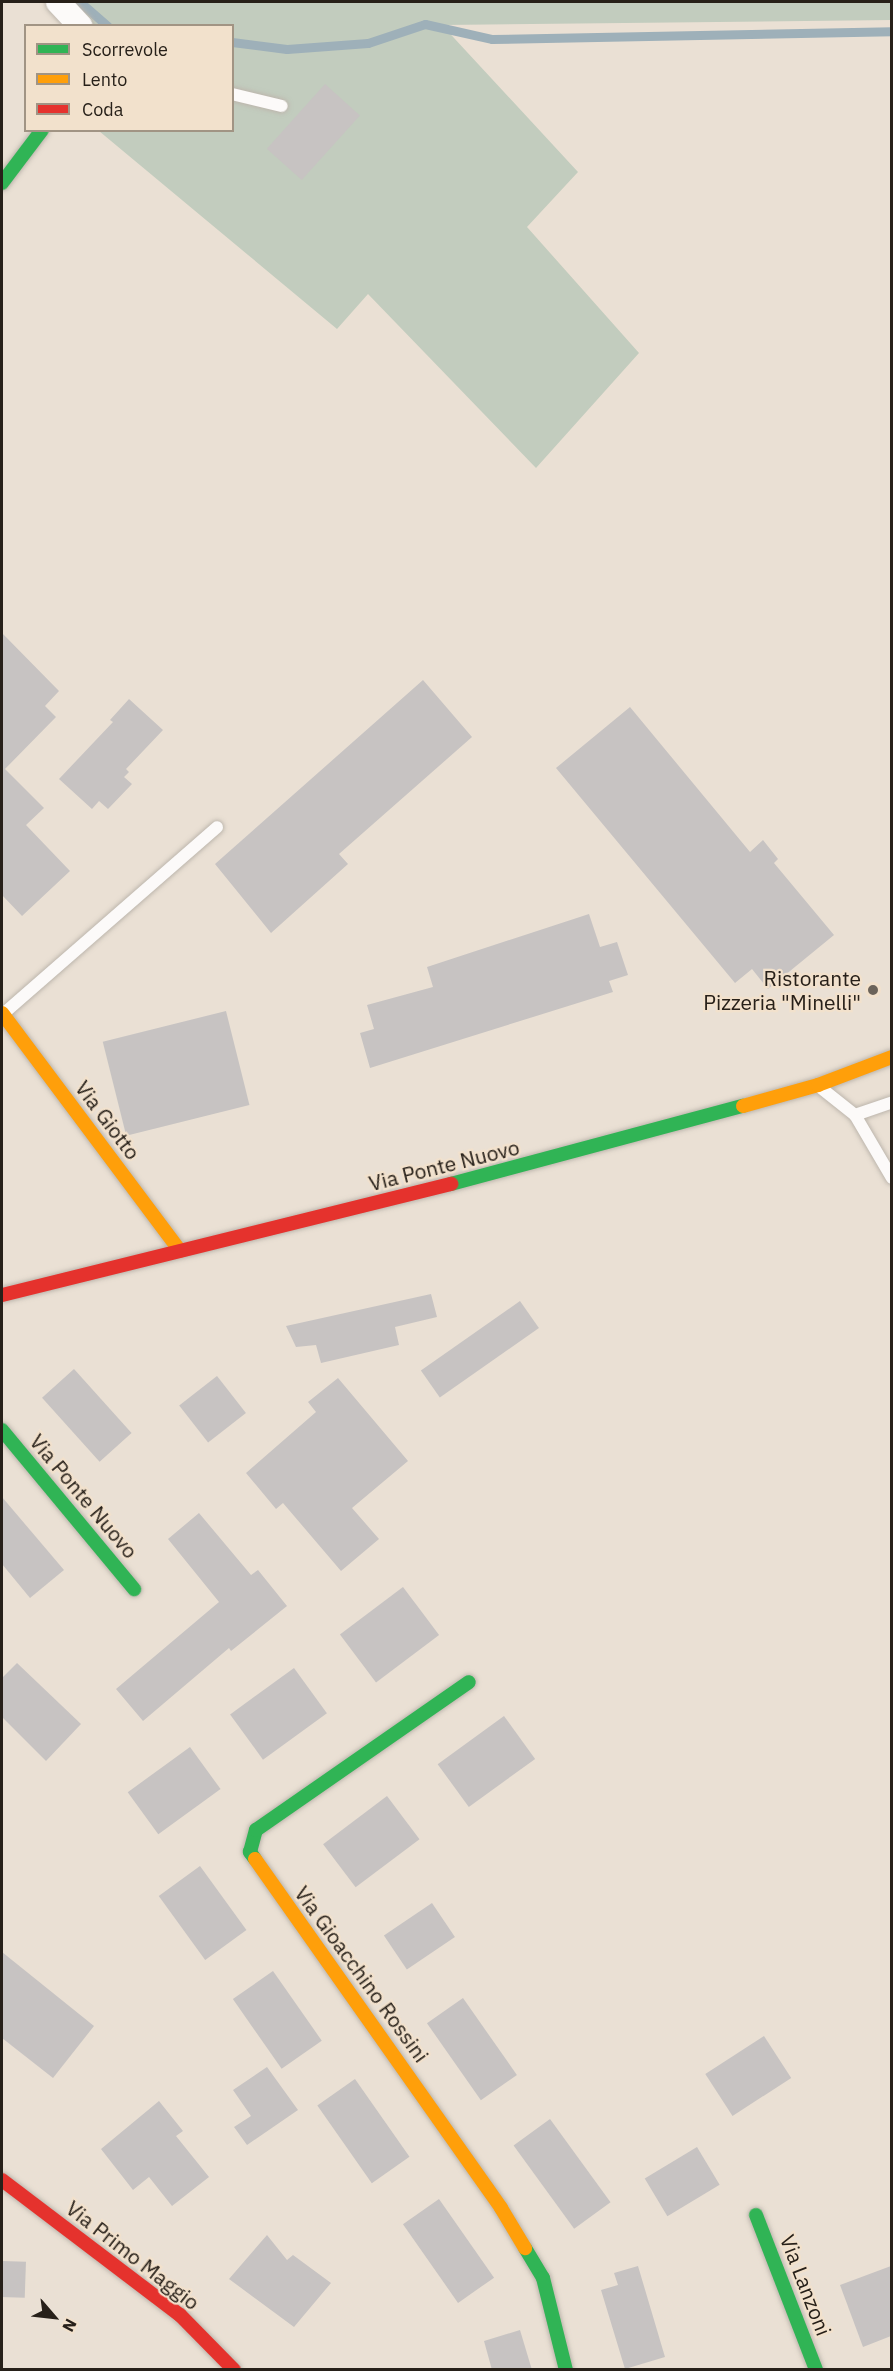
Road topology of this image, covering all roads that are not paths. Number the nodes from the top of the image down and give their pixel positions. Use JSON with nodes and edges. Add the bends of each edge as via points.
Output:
{"nodes":[{"id":1,"x":58,"y":2,"type":"edge"},
{"id":2,"x":78,"y":24,"type":"edge"},
{"id":3,"x":234,"y":94,"type":"edge"},
{"id":4,"x":282,"y":106,"type":"dead end"},
{"id":5,"x":40,"y":132,"type":"edge"},
{"id":6,"x":2,"y":183,"type":"edge"},
{"id":7,"x":216,"y":827,"type":"dead end"},
{"id":8,"x":2,"y":1014,"type":"edge"},
{"id":9,"x":891,"y":1057,"type":"edge"},
{"id":10,"x":818,"y":1085,"type":"junction"},
{"id":11,"x":891,"y":1102,"type":"edge"},
{"id":12,"x":855,"y":1115,"type":"junction"},
{"id":13,"x":891,"y":1178,"type":"edge"},
{"id":14,"x":180,"y":1251,"type":"junction"},
{"id":15,"x":2,"y":1295,"type":"edge"},
{"id":16,"x":2,"y":1430,"type":"edge"},
{"id":17,"x":134,"y":1589,"type":"dead end"},
{"id":18,"x":469,"y":1682,"type":"dead end"},
{"id":19,"x":2,"y":2180,"type":"edge"},
{"id":20,"x":756,"y":2215,"type":"dead end"},
{"id":21,"x":234,"y":2370,"type":"edge"},
{"id":22,"x":566,"y":2370,"type":"edge"},
{"id":23,"x":816,"y":2370,"type":"edge"}],
"edges":[{"from":1,"to":2,"type":"street"},
{"from":3,"to":4,"type":"lane"},
{"from":5,"to":6,"type":"street"},
{"from":7,"to":8,"type":"lane","name":"Via Giotto"},
{"from":8,"to":14,"type":"street","name":"Via Giotto"},
{"from":9,"to":10,"type":"street","name":"Via Ponte Nuovo"},
{"from":10,"to":12,"type":"lane"},
{"from":10,"to":14,"type":"street","name":"Via Ponte Nuovo","via":[[595,1149]]},
{"from":11,"to":12,"type":"lane"},
{"from":12,"to":13,"type":"lane"},
{"from":14,"to":15,"type":"street","name":"Via Ponte Nuovo"},
{"from":16,"to":17,"type":"street","name":"Via Ponte Nuovo"},
{"from":18,"to":22,"type":"street","name":"Via Gioacchino Rossini","via":[[256,1830],[250,1852],[507,2218],[543,2278]]},
{"from":19,"to":21,"type":"street","name":"Via Primo Maggio","via":[[180,2315]]},
{"from":20,"to":23,"type":"street","name":"Via Lanzoni"}]}
